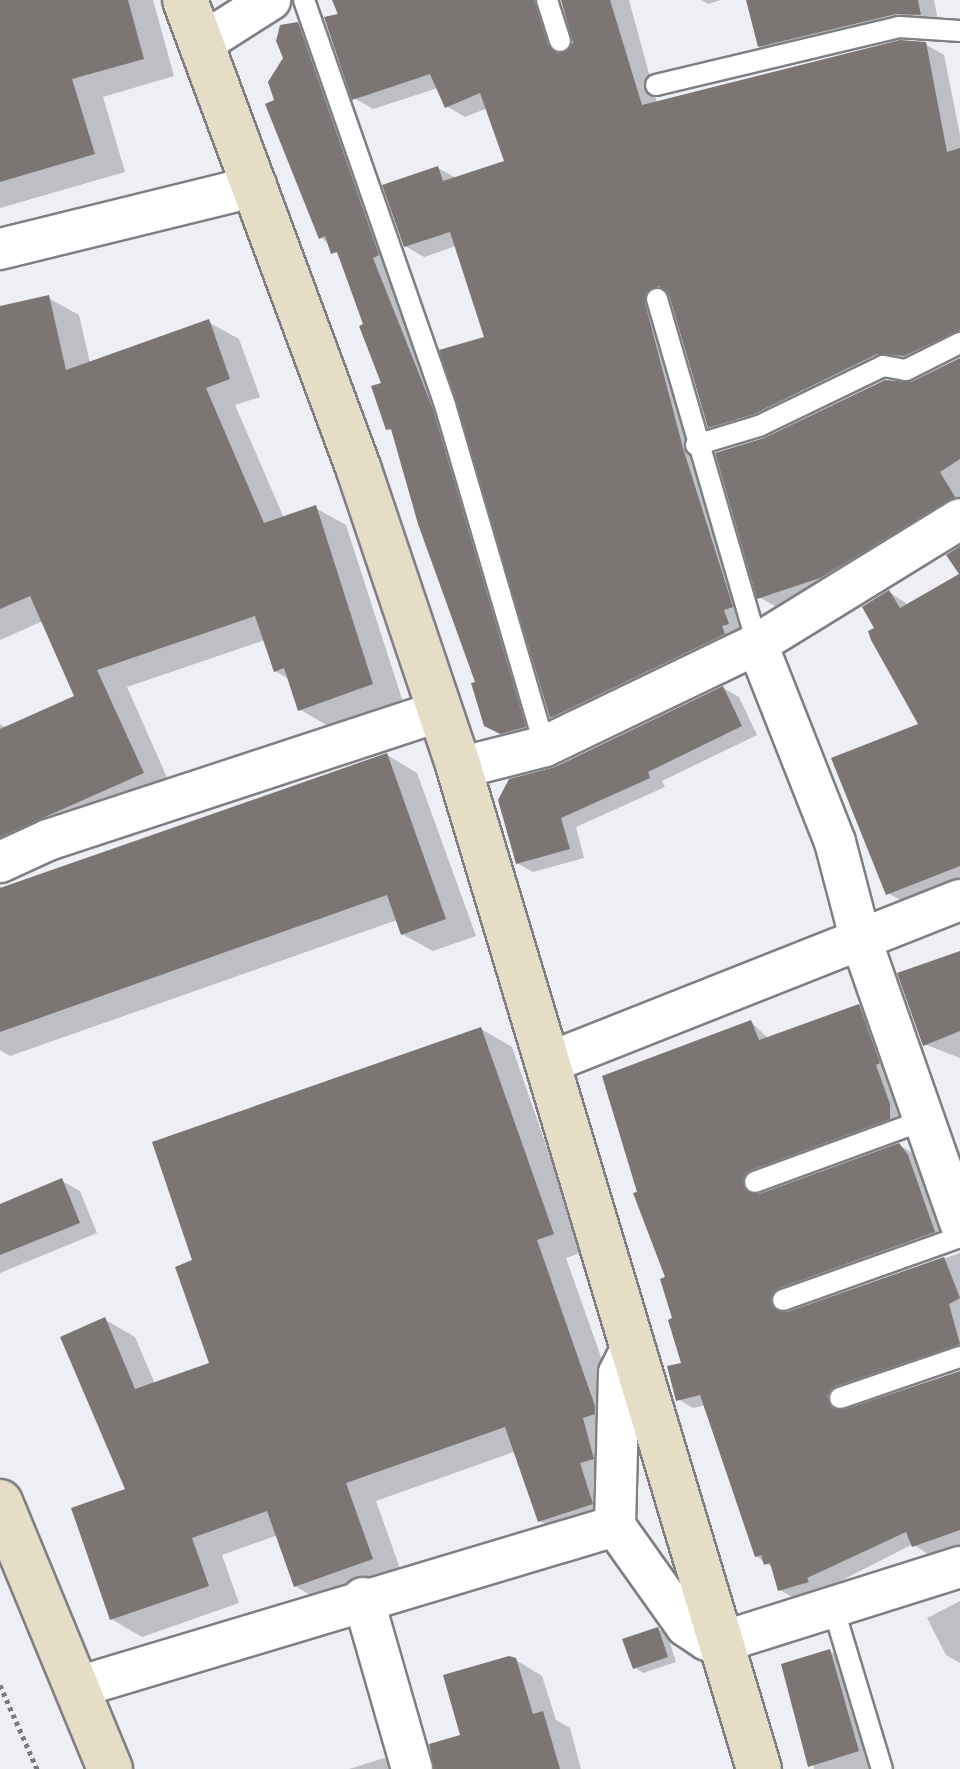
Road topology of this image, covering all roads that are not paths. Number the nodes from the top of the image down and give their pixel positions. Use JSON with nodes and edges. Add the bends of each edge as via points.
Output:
{"nodes":[{"id":1,"x":185,"y":0,"type":"edge"},
{"id":2,"x":270,"y":0,"type":"edge"},
{"id":3,"x":304,"y":0,"type":"edge"},
{"id":4,"x":547,"y":0,"type":"edge"},
{"id":5,"x":960,"y":31,"type":"edge"},
{"id":6,"x":560,"y":41,"type":"dead end"},
{"id":7,"x":201,"y":44,"type":"junction"},
{"id":8,"x":656,"y":85,"type":"dead end"},
{"id":9,"x":256,"y":186,"type":"junction"},
{"id":10,"x":0,"y":249,"type":"edge"},
{"id":11,"x":657,"y":299,"type":"dead end"},
{"id":12,"x":960,"y":343,"type":"edge"},
{"id":13,"x":696,"y":445,"type":"junction"},
{"id":14,"x":960,"y":519,"type":"edge"},
{"id":15,"x":757,"y":644,"type":"junction"},
{"id":16,"x":440,"y":711,"type":"junction"},
{"id":17,"x":545,"y":746,"type":"junction"},
{"id":18,"x":459,"y":768,"type":"junction"},
{"id":19,"x":0,"y":862,"type":"edge"},
{"id":20,"x":960,"y":900,"type":"edge"},
{"id":21,"x":860,"y":937,"type":"junction"},
{"id":22,"x":548,"y":1063,"type":"junction"},
{"id":23,"x":924,"y":1120,"type":"junction"},
{"id":24,"x":755,"y":1182,"type":"dead end"},
{"id":25,"x":958,"y":1215,"type":"edge"},
{"id":26,"x":783,"y":1300,"type":"dead end"},
{"id":27,"x":633,"y":1345,"type":"junction"},
{"id":28,"x":960,"y":1357,"type":"edge"},
{"id":29,"x":840,"y":1398,"type":"dead end"},
{"id":30,"x":0,"y":1502,"type":"edge"},
{"id":31,"x":615,"y":1526,"type":"junction"},
{"id":32,"x":960,"y":1567,"type":"edge"},
{"id":33,"x":363,"y":1598,"type":"junction"},
{"id":34,"x":833,"y":1607,"type":"junction"},
{"id":35,"x":722,"y":1642,"type":"junction"},
{"id":36,"x":78,"y":1687,"type":"junction"},
{"id":37,"x":110,"y":1769,"type":"edge"},
{"id":38,"x":412,"y":1769,"type":"edge"},
{"id":39,"x":759,"y":1769,"type":"edge"},
{"id":40,"x":882,"y":1769,"type":"edge"}],
"edges":[{"from":1,"to":7,"type":"street"},
{"from":2,"to":7,"type":"street"},
{"from":3,"to":17,"type":"lane","via":[[445,405]]},
{"from":4,"to":6,"type":"lane"},
{"from":5,"to":8,"type":"lane","via":[[899,27]]},
{"from":7,"to":9,"type":"street"},
{"from":9,"to":10,"type":"street"},
{"from":9,"to":16,"type":"street"},
{"from":11,"to":13,"type":"lane"},
{"from":12,"to":13,"type":"lane","via":[[906,370],[883,366],[759,426]]},
{"from":13,"to":15,"type":"lane"},
{"from":14,"to":15,"type":"street"},
{"from":15,"to":17,"type":"street"},
{"from":15,"to":21,"type":"street","via":[[835,842]]},
{"from":16,"to":18,"type":"street"},
{"from":16,"to":19,"type":"street","via":[[48,840]]},
{"from":17,"to":18,"type":"street"},
{"from":18,"to":22,"type":"street"},
{"from":20,"to":21,"type":"street"},
{"from":21,"to":22,"type":"street"},
{"from":21,"to":23,"type":"street"},
{"from":22,"to":27,"type":"street"},
{"from":23,"to":24,"type":"lane"},
{"from":23,"to":25,"type":"street"},
{"from":25,"to":26,"type":"lane"},
{"from":27,"to":31,"type":"street","via":[[619,1373]]},
{"from":27,"to":35,"type":"street"},
{"from":28,"to":29,"type":"lane"},
{"from":30,"to":36,"type":"street"},
{"from":31,"to":33,"type":"street"},
{"from":31,"to":35,"type":"street","via":[[686,1626],[707,1640]]},
{"from":32,"to":34,"type":"street"},
{"from":33,"to":36,"type":"street"},
{"from":33,"to":38,"type":"street"},
{"from":34,"to":35,"type":"street"},
{"from":34,"to":40,"type":"lane"},
{"from":35,"to":39,"type":"street"},
{"from":36,"to":37,"type":"street"}]}
